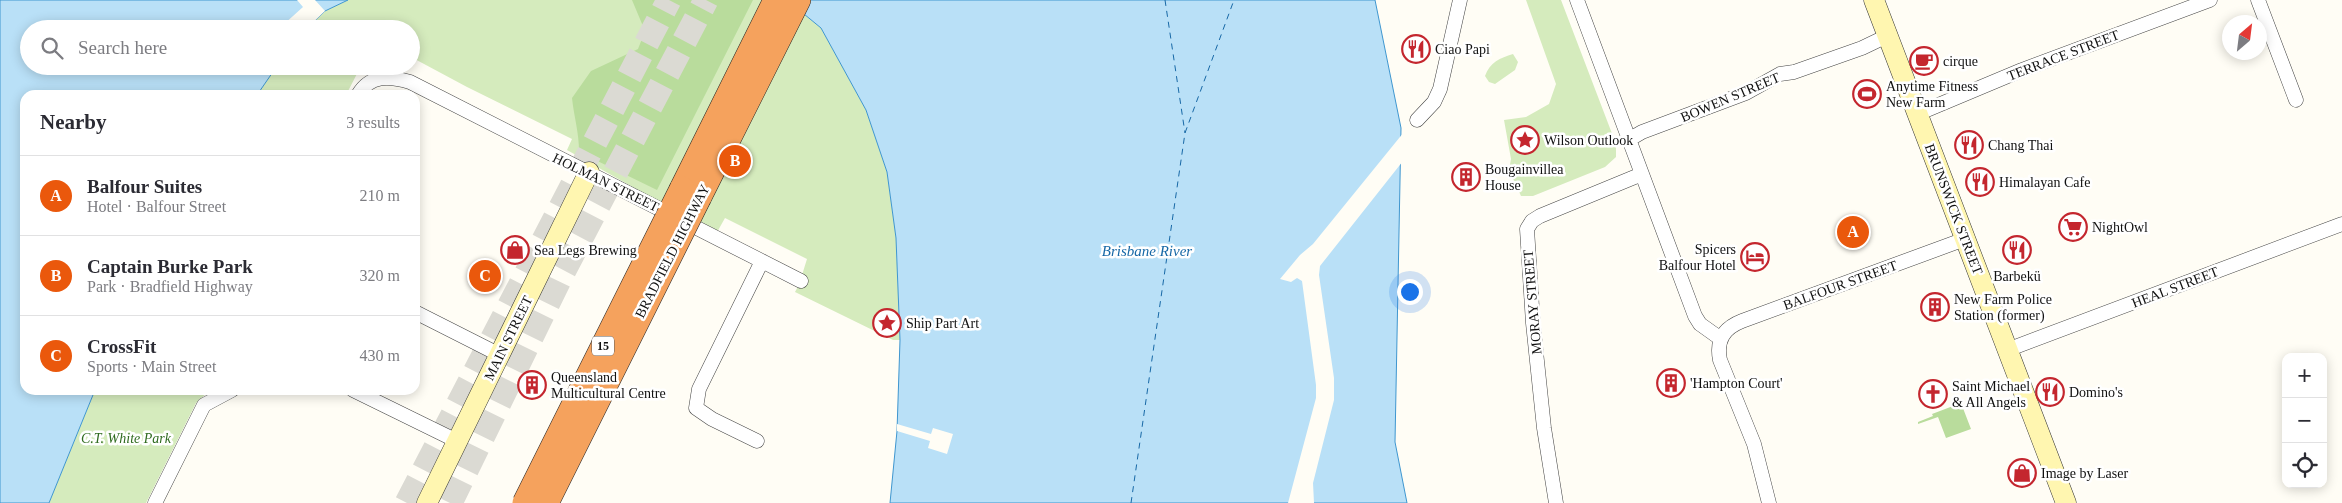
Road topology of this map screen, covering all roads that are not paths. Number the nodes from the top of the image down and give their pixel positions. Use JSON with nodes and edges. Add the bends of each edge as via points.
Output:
{"nodes":[{"id":1,"x":776,"y":0,"type":"edge"},
{"id":2,"x":798,"y":0,"type":"edge"},
{"id":3,"x":1460,"y":0,"type":"edge"},
{"id":4,"x":1578,"y":0,"type":"edge"},
{"id":5,"x":1874,"y":0,"type":"edge"},
{"id":6,"x":2210,"y":0,"type":"edge"},
{"id":7,"x":2258,"y":0,"type":"edge"},
{"id":8,"x":1887,"y":36,"type":"junction"},
{"id":9,"x":361,"y":90,"type":"edge"},
{"id":10,"x":2296,"y":100,"type":"dead end"},
{"id":11,"x":1917,"y":114,"type":"junction"},
{"id":12,"x":1417,"y":120,"type":"dead end"},
{"id":13,"x":1630,"y":139,"type":"junction"},
{"id":14,"x":589,"y":172,"type":"junction"},
{"id":15,"x":1642,"y":174,"type":"junction"},
{"id":16,"x":2342,"y":224,"type":"edge"},
{"id":17,"x":1965,"y":239,"type":"junction"},
{"id":18,"x":762,"y":261,"type":"junction"},
{"id":19,"x":801,"y":281,"type":"dead end"},
{"id":20,"x":420,"y":315,"type":"edge"},
{"id":21,"x":1720,"y":340,"type":"junction"},
{"id":22,"x":2007,"y":350,"type":"junction"},
{"id":23,"x":500,"y":355,"type":"junction"},
{"id":24,"x":223,"y":395,"type":"edge"},
{"id":25,"x":362,"y":395,"type":"edge"},
{"id":26,"x":457,"y":441,"type":"junction"},
{"id":27,"x":757,"y":441,"type":"dead end"},
{"id":28,"x":154,"y":503,"type":"edge"},
{"id":29,"x":427,"y":503,"type":"edge"},
{"id":30,"x":525,"y":503,"type":"edge"},
{"id":31,"x":546,"y":503,"type":"edge"},
{"id":32,"x":1556,"y":503,"type":"edge"},
{"id":33,"x":1769,"y":503,"type":"edge"},
{"id":34,"x":2066,"y":503,"type":"edge"}],
"edges":[{"from":1,"to":30,"type":"highway","name":"BRADFIELD HIGHWAY","number":"15","bridge":true},
{"from":2,"to":31,"type":"highway","name":"BRADFIELD HIGHWAY","number":"15","bridge":true},
{"from":3,"to":12,"type":"street","via":[[1440,89],[1434,102]]},
{"from":4,"to":13,"type":"street"},
{"from":5,"to":8,"type":"main road","name":"BRUNSWICK STREET"},
{"from":6,"to":11,"type":"street","name":"TERRACE STREET","via":[[2022,70]]},
{"from":7,"to":10,"type":"street"},
{"from":8,"to":11,"type":"main road","name":"BRUNSWICK STREET"},
{"from":8,"to":13,"type":"street","name":"BOWEN STREET","via":[[1862,48],[1780,74],[1746,93]]},
{"from":9,"to":14,"type":"street","name":"HOLMAN STREET","via":[[374,79],[395,78],[410,82]]},
{"from":11,"to":17,"type":"main road","name":"BRUNSWICK STREET"},
{"from":13,"to":15,"type":"street"},
{"from":14,"to":18,"type":"street","name":"HOLMAN STREET"},
{"from":14,"to":23,"type":"main road","name":"MAIN STREET"},
{"from":15,"to":21,"type":"street","via":[[1695,316]]},
{"from":15,"to":32,"type":"street","name":"MORAY STREET","via":[[1540,216],[1527,229],[1535,342]]},
{"from":16,"to":22,"type":"street","name":"HEAL STREET"},
{"from":17,"to":21,"type":"street","name":"BALFOUR STREET","via":[[1735,324],[1727,328]]},
{"from":17,"to":22,"type":"main road","name":"BRUNSWICK STREET"},
{"from":18,"to":19,"type":"street","name":"HOLMAN STREET"},
{"from":18,"to":27,"type":"street","via":[[699,389],[696,408]]},
{"from":20,"to":23,"type":"street"},
{"from":21,"to":33,"type":"street","via":[[1720,360],[1754,444]]},
{"from":22,"to":34,"type":"main road","name":"BRUNSWICK STREET"},
{"from":23,"to":26,"type":"main road","name":"MAIN STREET"},
{"from":24,"to":28,"type":"street","via":[[204,405]]},
{"from":25,"to":26,"type":"street"},
{"from":26,"to":29,"type":"main road","name":"MAIN STREET"}]}
